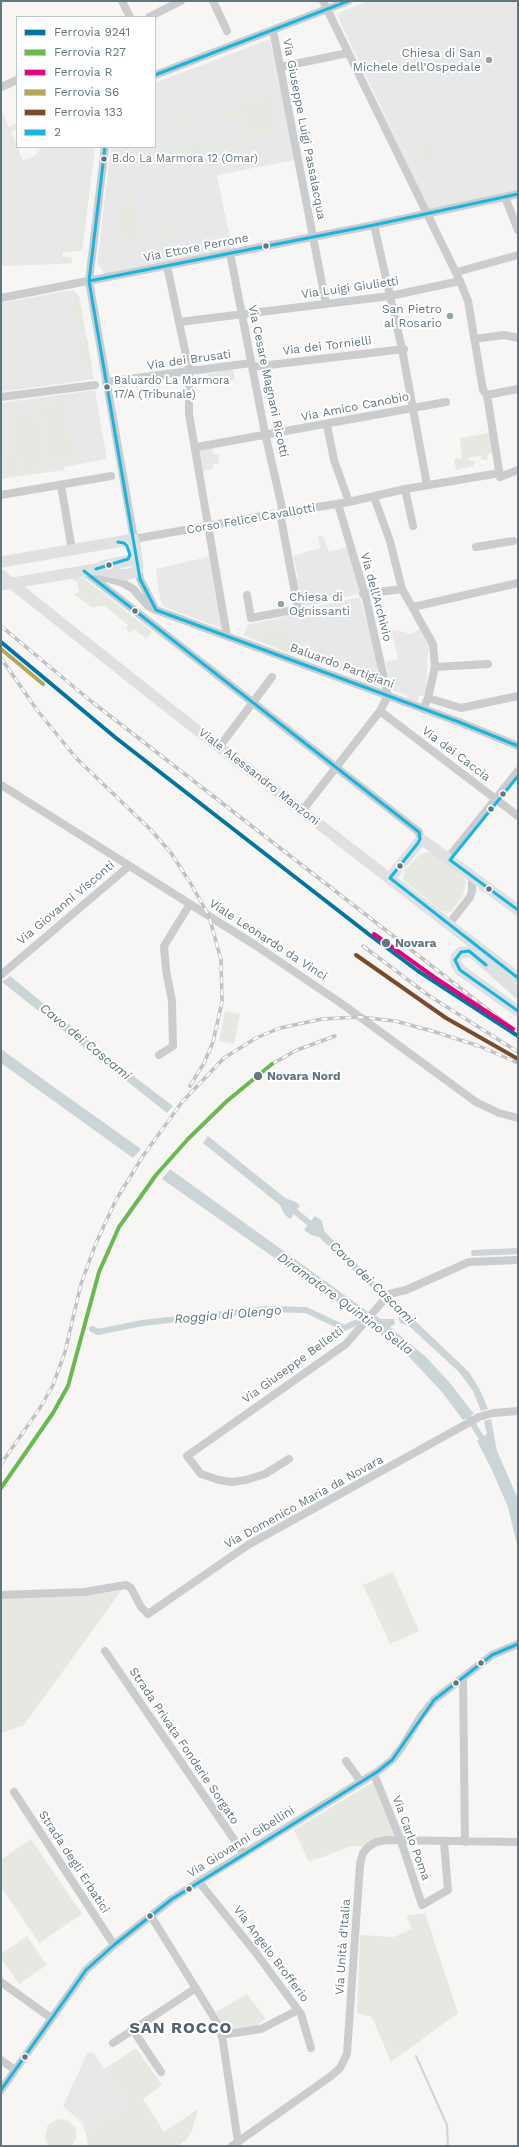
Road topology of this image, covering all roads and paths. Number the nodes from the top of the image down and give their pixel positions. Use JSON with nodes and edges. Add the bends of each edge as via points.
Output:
{"nodes":[{"id":1,"x":122,"y":1,"type":"edge"},
{"id":2,"x":181,"y":1,"type":"edge"},
{"id":3,"x":213,"y":1,"type":"edge"},
{"id":4,"x":323,"y":1,"type":"edge"},
{"id":5,"x":348,"y":1,"type":"edge"},
{"id":6,"x":327,"y":9,"type":"junction"},
{"id":7,"x":130,"y":16,"type":"edge"},
{"id":8,"x":151,"y":16,"type":"edge"},
{"id":9,"x":272,"y":30,"type":"junction"},
{"id":10,"x":227,"y":31,"type":"dead end"},
{"id":11,"x":348,"y":53,"type":"junction"},
{"id":12,"x":280,"y":67,"type":"junction"},
{"id":13,"x":156,"y":75,"type":"edge"},
{"id":14,"x":16,"y":80,"type":"edge"},
{"id":15,"x":16,"y":84,"type":"edge"},
{"id":16,"x":1,"y":87,"type":"edge"},
{"id":17,"x":1,"y":92,"type":"edge"},
{"id":18,"x":105,"y":148,"type":"edge"},
{"id":19,"x":518,"y":194,"type":"edge"},
{"id":20,"x":505,"y":197,"type":"junction"},
{"id":21,"x":426,"y":214,"type":"junction"},
{"id":22,"x":374,"y":225,"type":"junction"},
{"id":23,"x":518,"y":230,"type":"edge"},
{"id":24,"x":313,"y":237,"type":"junction"},
{"id":25,"x":230,"y":253,"type":"junction"},
{"id":26,"x":518,"y":255,"type":"edge"},
{"id":27,"x":167,"y":266,"type":"junction"},
{"id":28,"x":456,"y":272,"type":"junction"},
{"id":29,"x":89,"y":281,"type":"junction"},
{"id":30,"x":460,"y":282,"type":"junction"},
{"id":31,"x":390,"y":296,"type":"junction"},
{"id":32,"x":1,"y":298,"type":"edge"},
{"id":33,"x":326,"y":304,"type":"junction"},
{"id":34,"x":242,"y":314,"type":"junction"},
{"id":35,"x":179,"y":322,"type":"junction"},
{"id":36,"x":518,"y":338,"type":"edge"},
{"id":37,"x":474,"y":339,"type":"junction"},
{"id":38,"x":403,"y":349,"type":"junction"},
{"id":39,"x":252,"y":365,"type":"junction"},
{"id":40,"x":189,"y":373,"type":"junction"},
{"id":41,"x":106,"y":382,"type":"junction"},
{"id":42,"x":95,"y":385,"type":"dead end"},
{"id":43,"x":518,"y":389,"type":"edge"},
{"id":44,"x":487,"y":395,"type":"junction"},
{"id":45,"x":1,"y":397,"type":"edge"},
{"id":46,"x":446,"y":402,"type":"dead end"},
{"id":47,"x":414,"y":408,"type":"junction"},
{"id":48,"x":327,"y":425,"type":"junction"},
{"id":49,"x":267,"y":435,"type":"junction"},
{"id":50,"x":197,"y":447,"type":"dead end"},
{"id":51,"x":518,"y":470,"type":"edge"},
{"id":52,"x":500,"y":475,"type":"junction"},
{"id":53,"x":111,"y":476,"type":"dead end"},
{"id":54,"x":61,"y":485,"type":"junction"},
{"id":55,"x":427,"y":485,"type":"junction"},
{"id":56,"x":405,"y":489,"type":"junction"},
{"id":57,"x":1,"y":495,"type":"edge"},
{"id":58,"x":374,"y":497,"type":"junction"},
{"id":59,"x":349,"y":502,"type":"junction"},
{"id":60,"x":338,"y":504,"type":"junction"},
{"id":61,"x":282,"y":512,"type":"junction"},
{"id":62,"x":413,"y":526,"type":"dead end"},
{"id":63,"x":208,"y":527,"type":"junction"},
{"id":64,"x":134,"y":539,"type":"junction"},
{"id":65,"x":513,"y":541,"type":"dead end"},
{"id":66,"x":118,"y":542,"type":"junction"},
{"id":67,"x":476,"y":548,"type":"dead end"},
{"id":68,"x":72,"y":550,"type":"junction"},
{"id":69,"x":133,"y":561,"type":"junction"},
{"id":70,"x":1,"y":562,"type":"edge"},
{"id":71,"x":84,"y":571,"type":"junction"},
{"id":72,"x":1,"y":575,"type":"edge"},
{"id":73,"x":100,"y":583,"type":"junction"},
{"id":74,"x":518,"y":583,"type":"edge"},
{"id":75,"x":1,"y":585,"type":"edge"},
{"id":76,"x":402,"y":589,"type":"junction"},
{"id":77,"x":364,"y":594,"type":"junction"},
{"id":78,"x":247,"y":595,"type":"dead end"},
{"id":79,"x":413,"y":607,"type":"junction"},
{"id":80,"x":156,"y":610,"type":"junction"},
{"id":81,"x":227,"y":636,"type":"junction"},
{"id":82,"x":488,"y":664,"type":"dead end"},
{"id":83,"x":435,"y":667,"type":"junction"},
{"id":84,"x":272,"y":677,"type":"dead end"},
{"id":85,"x":388,"y":696,"type":"junction"},
{"id":86,"x":518,"y":696,"type":"edge"},
{"id":87,"x":428,"y":698,"type":"junction"},
{"id":88,"x":254,"y":703,"type":"junction"},
{"id":89,"x":461,"y":708,"type":"junction"},
{"id":90,"x":423,"y":709,"type":"junction"},
{"id":91,"x":380,"y":711,"type":"junction"},
{"id":92,"x":459,"y":722,"type":"junction"},
{"id":93,"x":220,"y":746,"type":"junction"},
{"id":94,"x":518,"y":746,"type":"edge"},
{"id":95,"x":336,"y":767,"type":"junction"},
{"id":96,"x":518,"y":771,"type":"edge"},
{"id":97,"x":1,"y":785,"type":"edge"},
{"id":98,"x":495,"y":798,"type":"junction"},
{"id":99,"x":302,"y":811,"type":"junction"},
{"id":100,"x":518,"y":816,"type":"edge"},
{"id":101,"x":418,"y":843,"type":"junction"},
{"id":102,"x":448,"y":858,"type":"junction"},
{"id":103,"x":129,"y":866,"type":"junction"},
{"id":104,"x":472,"y":876,"type":"junction"},
{"id":105,"x":390,"y":878,"type":"junction"},
{"id":106,"x":190,"y":904,"type":"junction"},
{"id":107,"x":518,"y":910,"type":"edge"},
{"id":108,"x":449,"y":924,"type":"junction"},
{"id":109,"x":4,"y":972,"type":"edge"},
{"id":110,"x":518,"y":978,"type":"edge"},
{"id":111,"x":518,"y":993,"type":"edge"},
{"id":112,"x":518,"y":1012,"type":"edge"},
{"id":113,"x":159,"y":1055,"type":"dead end"},
{"id":114,"x":518,"y":1118,"type":"edge"},
{"id":115,"x":518,"y":1260,"type":"edge"},
{"id":116,"x":518,"y":1411,"type":"edge"},
{"id":117,"x":289,"y":1459,"type":"dead end"},
{"id":118,"x":1,"y":1595,"type":"edge"},
{"id":119,"x":518,"y":1644,"type":"edge"},
{"id":120,"x":105,"y":1651,"type":"dead end"},
{"id":121,"x":463,"y":1678,"type":"junction"},
{"id":122,"x":346,"y":1761,"type":"dead end"},
{"id":123,"x":376,"y":1779,"type":"dead end"},
{"id":124,"x":361,"y":1782,"type":"junction"},
{"id":125,"x":14,"y":1792,"type":"dead end"},
{"id":126,"x":401,"y":1841,"type":"junction"},
{"id":127,"x":444,"y":1842,"type":"junction"},
{"id":128,"x":465,"y":1842,"type":"junction"},
{"id":129,"x":518,"y":1842,"type":"edge"},
{"id":130,"x":244,"y":1854,"type":"junction"},
{"id":131,"x":199,"y":1882,"type":"junction"},
{"id":132,"x":151,"y":1916,"type":"junction"},
{"id":133,"x":114,"y":1945,"type":"junction"},
{"id":134,"x":1,"y":1982,"type":"edge"},
{"id":135,"x":196,"y":1988,"type":"junction"},
{"id":136,"x":298,"y":2010,"type":"junction"},
{"id":137,"x":52,"y":2018,"type":"junction"},
{"id":138,"x":133,"y":2030,"type":"junction"},
{"id":139,"x":222,"y":2034,"type":"junction"},
{"id":140,"x":113,"y":2044,"type":"dead end"},
{"id":141,"x":311,"y":2048,"type":"dead end"},
{"id":142,"x":1,"y":2060,"type":"edge"},
{"id":143,"x":15,"y":2070,"type":"junction"},
{"id":144,"x":161,"y":2072,"type":"dead end"},
{"id":145,"x":1,"y":2090,"type":"edge"},
{"id":146,"x":235,"y":2144,"type":"edge"}],
"edges":[{"from":1,"to":7,"type":"street"},
{"from":2,"to":8,"type":"street"},
{"from":3,"to":10,"type":"street"},
{"from":4,"to":6,"type":"street"},
{"from":5,"to":6,"type":"street"},
{"from":6,"to":9,"type":"street"},
{"from":6,"to":11,"type":"street"},
{"from":9,"to":12,"type":"street","name":"Via Giuseppe Luigi Passalacqua"},
{"from":9,"to":13,"type":"street"},
{"from":11,"to":12,"type":"street"},
{"from":11,"to":21,"type":"street"},
{"from":12,"to":24,"type":"street","name":"Via Giuseppe Luigi Passalacqua"},
{"from":14,"to":16,"type":"street"},
{"from":15,"to":17,"type":"street"},
{"from":18,"to":29,"type":"street"},
{"from":19,"to":20,"type":"street","name":"Via Ettore Perrone"},
{"from":20,"to":21,"type":"street","name":"Via Ettore Perrone"},
{"from":20,"to":23,"type":"street"},
{"from":21,"to":22,"type":"street","name":"Via Ettore Perrone"},
{"from":21,"to":28,"type":"street"},
{"from":22,"to":24,"type":"street","name":"Via Ettore Perrone"},
{"from":22,"to":31,"type":"street"},
{"from":24,"to":25,"type":"street","name":"Via Ettore Perrone"},
{"from":24,"to":33,"type":"street","name":"Via Giuseppe Luigi Passalacqua"},
{"from":25,"to":27,"type":"street","name":"Via Ettore Perrone"},
{"from":25,"to":34,"type":"street","name":"Via Cesare Magnani Ricotti"},
{"from":26,"to":28,"type":"street"},
{"from":27,"to":29,"type":"street","name":"Via Ettore Perrone"},
{"from":27,"to":35,"type":"street"},
{"from":28,"to":30,"type":"street"},
{"from":29,"to":32,"type":"street","name":"Via Ettore Perrone"},
{"from":29,"to":41,"type":"street"},
{"from":30,"to":31,"type":"street","name":"Via Luigi Giulietti"},
{"from":30,"to":37,"type":"street","via":[[468,301]]},
{"from":31,"to":33,"type":"street","name":"Via Luigi Giulietti"},
{"from":31,"to":38,"type":"street"},
{"from":33,"to":34,"type":"street","name":"Via Luigi Giulietti"},
{"from":34,"to":35,"type":"street","name":"Via Luigi Giulietti"},
{"from":34,"to":39,"type":"street","name":"Via Cesare Magnani Ricotti"},
{"from":35,"to":40,"type":"street"},
{"from":36,"to":37,"type":"street","via":[[504,335]]},
{"from":37,"to":44,"type":"street","via":[[483,390]]},
{"from":38,"to":39,"type":"street","name":"Via dei Tornielli"},
{"from":38,"to":47,"type":"street"},
{"from":39,"to":40,"type":"street","name":"Via dei Brusati"},
{"from":39,"to":49,"type":"street","name":"Via Cesare Magnani Ricotti"},
{"from":40,"to":41,"type":"street","name":"Via dei Brusati"},
{"from":40,"to":63,"type":"street","via":[[189,414]]},
{"from":41,"to":64,"type":"street"},
{"from":42,"to":45,"type":"street"},
{"from":43,"to":44,"type":"street"},
{"from":44,"to":52,"type":"street"},
{"from":46,"to":47,"type":"street","name":"Via Amico Canobio"},
{"from":47,"to":48,"type":"street","name":"Via Amico Canobio"},
{"from":47,"to":55,"type":"street"},
{"from":48,"to":49,"type":"street","name":"Via Amico Canobio"},
{"from":48,"to":59,"type":"street","via":[[334,460]]},
{"from":49,"to":50,"type":"street","name":"Via Amico Canobio"},
{"from":49,"to":61,"type":"street","name":"Via Cesare Magnani Ricotti"},
{"from":51,"to":52,"type":"street","name":"Corso Felice Cavallotti"},
{"from":52,"to":55,"type":"street","name":"Corso Felice Cavallotti"},
{"from":53,"to":54,"type":"street"},
{"from":54,"to":57,"type":"street"},
{"from":54,"to":68,"type":"street"},
{"from":55,"to":56,"type":"street","name":"Corso Felice Cavallotti"},
{"from":56,"to":58,"type":"street","name":"Corso Felice Cavallotti"},
{"from":56,"to":62,"type":"street"},
{"from":58,"to":59,"type":"street","name":"Corso Felice Cavallotti"},
{"from":58,"to":76,"type":"street","via":[[390,541]]},
{"from":59,"to":60,"type":"street","name":"Corso Felice Cavallotti"},
{"from":60,"to":61,"type":"street","name":"Corso Felice Cavallotti"},
{"from":60,"to":77,"type":"street","name":"Via dell'Archivio"},
{"from":61,"to":63,"type":"street","name":"Corso Felice Cavallotti"},
{"from":61,"to":78,"type":"street","name":"Via Cesare Magnani Ricotti","via":[[298,609],[251,618]]},
{"from":63,"to":64,"type":"street","name":"Corso Felice Cavallotti"},
{"from":63,"to":81,"type":"street"},
{"from":64,"to":66,"type":"main road","name":"Corso Felice Cavallotti"},
{"from":64,"to":69,"type":"main road"},
{"from":65,"to":67,"type":"street"},
{"from":66,"to":68,"type":"main road","name":"Corso Felice Cavallotti"},
{"from":66,"to":69,"type":"main road","via":[[124,543],[128,548]]},
{"from":68,"to":70,"type":"main road","name":"Corso Felice Cavallotti"},
{"from":69,"to":71,"type":"main road","via":[[136,572],[127,575],[96,569]]},
{"from":69,"to":80,"type":"street"},
{"from":71,"to":73,"type":"street"},
{"from":71,"to":75,"type":"main road"},
{"from":72,"to":93,"type":"main road","name":"Viale Alessandro Manzoni"},
{"from":73,"to":80,"type":"street","name":"Baluardo Partigiani","via":[[99,579],[102,577],[123,582],[148,606]]},
{"from":73,"to":88,"type":"street"},
{"from":74,"to":79,"type":"street"},
{"from":76,"to":77,"type":"street"},
{"from":76,"to":79,"type":"street"},
{"from":77,"to":85,"type":"street","name":"Via dell'Archivio"},
{"from":79,"to":83,"type":"street","via":[[433,644]]},
{"from":80,"to":81,"type":"street","name":"Baluardo Partigiani"},
{"from":81,"to":85,"type":"street","name":"Baluardo Partigiani"},
{"from":82,"to":83,"type":"street"},
{"from":83,"to":87,"type":"street"},
{"from":84,"to":88,"type":"street"},
{"from":85,"to":90,"type":"street","name":"Baluardo Partigiani"},
{"from":85,"to":91,"type":"street"},
{"from":86,"to":89,"type":"street"},
{"from":87,"to":89,"type":"street"},
{"from":87,"to":90,"type":"street"},
{"from":88,"to":93,"type":"street"},
{"from":88,"to":95,"type":"street"},
{"from":89,"to":92,"type":"street"},
{"from":90,"to":92,"type":"street","name":"Baluardo Partigiani"},
{"from":91,"to":95,"type":"street"},
{"from":91,"to":98,"type":"street","name":"Via dei Caccia"},
{"from":92,"to":94,"type":"street","name":"Baluardo Partigiani"},
{"from":93,"to":99,"type":"main road","name":"Viale Alessandro Manzoni"},
{"from":95,"to":99,"type":"street"},
{"from":95,"to":101,"type":"street","via":[[418,832]]},
{"from":96,"to":98,"type":"street"},
{"from":97,"to":103,"type":"street","name":"Viale Leonardo da Vinci"},
{"from":98,"to":100,"type":"street","name":"Via dei Caccia"},
{"from":98,"to":102,"type":"street"},
{"from":99,"to":105,"type":"main road","name":"Viale Alessandro Manzoni"},
{"from":101,"to":102,"type":"main road","via":[[428,842]]},
{"from":101,"to":105,"type":"main road"},
{"from":102,"to":104,"type":"main road"},
{"from":103,"to":106,"type":"street","name":"Viale Leonardo da Vinci"},
{"from":103,"to":109,"type":"street","name":"Via Giovanni Visconti"},
{"from":104,"to":107,"type":"main road"},
{"from":104,"to":108,"type":"street","via":[[470,897]]},
{"from":105,"to":108,"type":"main road","name":"Viale Alessandro Manzoni"},
{"from":106,"to":113,"type":"street","via":[[164,946],[172,1001],[173,1046]]},
{"from":106,"to":114,"type":"street","name":"Viale Leonardo da Vinci","via":[[345,1006],[476,1102],[499,1113]]},
{"from":108,"to":110,"type":"main road","name":"Viale Alessandro Manzoni"},
{"from":111,"to":112,"type":"main road","via":[[472,952],[461,952],[456,957],[456,964],[460,970]]},
{"from":115,"to":117,"type":"street","name":"Via Giuseppe Belletti","via":[[469,1262],[406,1290],[389,1294],[346,1344],[187,1456],[201,1474],[232,1482],[266,1474]]},
{"from":116,"to":118,"type":"street","name":"Via Domenico Maria da Novara","via":[[478,1417],[248,1545],[148,1614],[131,1588],[126,1585],[84,1592]]},
{"from":119,"to":121,"type":"street","name":"Via Giovanni Gibellini","via":[[492,1655]]},
{"from":120,"to":130,"type":"street","name":"Strada Privata Fonderie Sorgato"},
{"from":121,"to":124,"type":"street","name":"Via Giovanni Gibellini","via":[[427,1707],[392,1760]]},
{"from":121,"to":128,"type":"street"},
{"from":122,"to":124,"type":"street"},
{"from":123,"to":126,"type":"street","name":"Via Carlo Poma"},
{"from":124,"to":130,"type":"street","name":"Via Giovanni Gibellini"},
{"from":125,"to":133,"type":"street","name":"Strada degli Erbatici"},
{"from":126,"to":127,"type":"street","name":"Via Unità d'Italia"},
{"from":126,"to":127,"type":"street","name":"Via Carlo Poma","via":[[422,1905],[448,1890]]},
{"from":126,"to":146,"type":"street","name":"Via Unità d'Italia","via":[[376,1842],[363,1853],[360,1864],[347,2054],[340,2068]]},
{"from":127,"to":128,"type":"street","name":"Via Unità d'Italia"},
{"from":128,"to":129,"type":"street","name":"Via Unità d'Italia"},
{"from":130,"to":131,"type":"street","name":"Via Giovanni Gibellini"},
{"from":131,"to":132,"type":"street","name":"Via Giovanni Gibellini"},
{"from":131,"to":136,"type":"street","name":"Via Angelo Brofferio"},
{"from":132,"to":133,"type":"street","name":"Via Giovanni Gibellini"},
{"from":132,"to":135,"type":"street"},
{"from":133,"to":137,"type":"street","name":"Via Giovanni Gibellini","via":[[86,1970]]},
{"from":134,"to":137,"type":"street"},
{"from":135,"to":138,"type":"street"},
{"from":135,"to":139,"type":"street"},
{"from":136,"to":139,"type":"street","via":[[261,2029]]},
{"from":136,"to":141,"type":"street","name":"Via Angelo Brofferio"},
{"from":137,"to":143,"type":"street","name":"Via Giovanni Gibellini"},
{"from":138,"to":140,"type":"street"},
{"from":138,"to":144,"type":"street"},
{"from":139,"to":146,"type":"street"},
{"from":142,"to":143,"type":"street"},
{"from":143,"to":145,"type":"street","name":"Via Giovanni Gibellini"}]}
